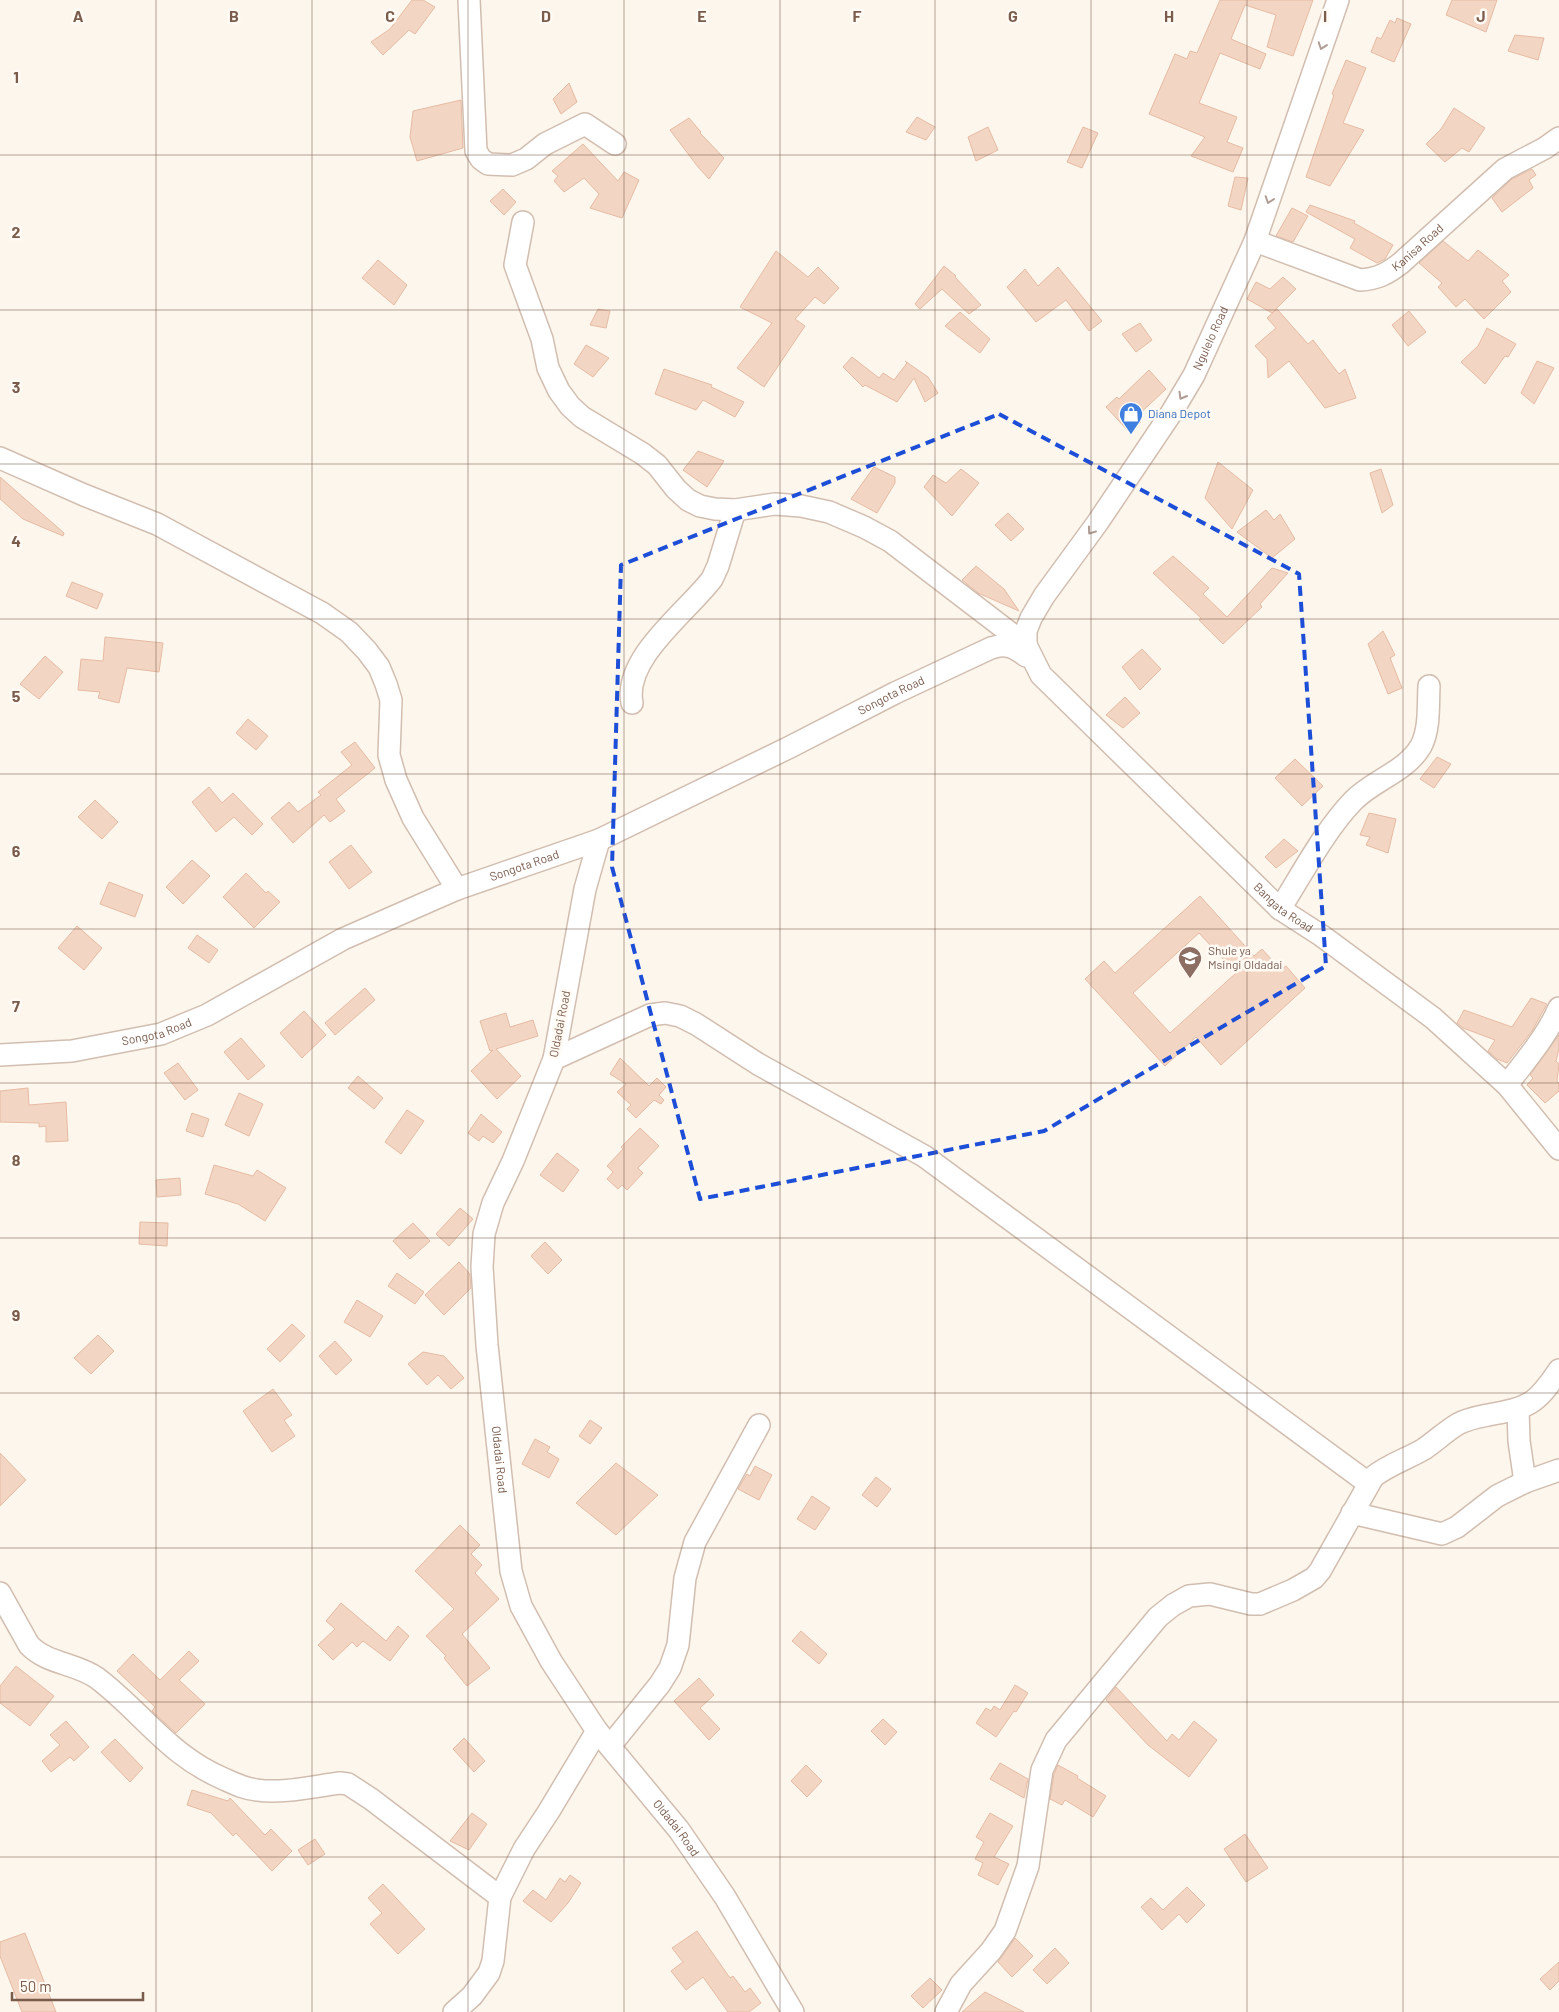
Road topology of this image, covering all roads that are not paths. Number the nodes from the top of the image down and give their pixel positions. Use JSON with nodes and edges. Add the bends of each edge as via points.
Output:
{"nodes":[{"id":1,"x":469,"y":0,"type":"edge"},
{"id":2,"x":1338,"y":0,"type":"edge"},
{"id":3,"x":1559,"y":138,"type":"edge"},
{"id":4,"x":615,"y":144,"type":"dead end"},
{"id":5,"x":523,"y":222,"type":"dead end"},
{"id":6,"x":1255,"y":241,"type":"junction"},
{"id":7,"x":0,"y":458,"type":"edge"},
{"id":8,"x":735,"y":510,"type":"junction"},
{"id":9,"x":1030,"y":653,"type":"junction"},
{"id":10,"x":1429,"y":686,"type":"dead end"},
{"id":11,"x":632,"y":703,"type":"dead end"},
{"id":12,"x":599,"y":840,"type":"junction"},
{"id":13,"x":457,"y":889,"type":"junction"},
{"id":14,"x":1280,"y":909,"type":"junction"},
{"id":15,"x":1559,"y":1008,"type":"edge"},
{"id":16,"x":0,"y":1055,"type":"edge"},
{"id":17,"x":554,"y":1059,"type":"junction"},
{"id":18,"x":1507,"y":1085,"type":"junction"},
{"id":19,"x":1559,"y":1149,"type":"edge"},
{"id":20,"x":1559,"y":1370,"type":"edge"},
{"id":21,"x":1518,"y":1409,"type":"junction"},
{"id":22,"x":759,"y":1425,"type":"dead end"},
{"id":23,"x":1559,"y":1470,"type":"edge"},
{"id":24,"x":1525,"y":1482,"type":"junction"},
{"id":25,"x":1368,"y":1483,"type":"junction"},
{"id":26,"x":1352,"y":1513,"type":"junction"},
{"id":27,"x":0,"y":1593,"type":"edge"},
{"id":28,"x":604,"y":1739,"type":"junction"},
{"id":29,"x":500,"y":1896,"type":"junction"},
{"id":30,"x":454,"y":2012,"type":"edge"},
{"id":31,"x":793,"y":2012,"type":"edge"},
{"id":32,"x":946,"y":2012,"type":"edge"}],
"edges":[{"from":1,"to":4,"type":"street","via":[[476,151],[481,159],[488,164],[512,165],[585,124]]},
{"from":2,"to":6,"type":"street","name":"Ngulelo Road","one_way":true},
{"from":3,"to":6,"type":"street","name":"Kanisa Road","via":[[1505,169],[1401,264],[1374,279],[1360,280]]},
{"from":5,"to":8,"type":"street","via":[[515,265],[542,339],[548,368],[570,406],[657,465],[688,500],[700,506]]},
{"from":6,"to":9,"type":"street","name":"Ngulelo Road","one_way":true,"via":[[1194,375],[1031,618],[1026,631]]},
{"from":7,"to":13,"type":"street","via":[[157,524],[322,613],[349,632],[379,667],[390,700],[389,756],[396,780],[413,818]]},
{"from":8,"to":9,"type":"street","via":[[775,504],[801,506],[828,512],[864,527],[890,542]]},
{"from":8,"to":11,"type":"street","via":[[712,580],[646,654],[631,685]]},
{"from":9,"to":12,"type":"street","name":"Songota Road","via":[[1008,645],[991,648]]},
{"from":9,"to":14,"type":"street","name":"Bangata Road","via":[[1041,674]]},
{"from":10,"to":14,"type":"street","via":[[1426,736],[1420,748],[1402,767],[1365,790],[1344,811]]},
{"from":12,"to":13,"type":"street","name":"Songota Road"},
{"from":12,"to":17,"type":"street","name":"Oldadai Road","via":[[584,889]]},
{"from":13,"to":16,"type":"street","name":"Songota Road","via":[[343,939],[207,1015],[161,1034],[72,1051]]},
{"from":14,"to":18,"type":"street","name":"Bangata Road","via":[[1433,1018]]},
{"from":15,"to":18,"type":"street","via":[[1536,1047]]},
{"from":17,"to":25,"type":"street","via":[[650,1016],[665,1013],[696,1024],[758,1064],[924,1156]]},
{"from":17,"to":28,"type":"street","name":"Oldadai Road","via":[[493,1203],[484,1234],[482,1267],[487,1345],[511,1571],[521,1606],[551,1662]]},
{"from":18,"to":19,"type":"street","name":"Bangata Road"},
{"from":20,"to":21,"type":"street","via":[[1536,1400]]},
{"from":21,"to":24,"type":"street"},
{"from":21,"to":25,"type":"street","via":[[1458,1424],[1423,1449],[1379,1472]]},
{"from":22,"to":28,"type":"street","via":[[695,1542],[685,1578],[678,1645],[670,1668],[660,1684]]},
{"from":23,"to":24,"type":"street"},
{"from":24,"to":26,"type":"street","via":[[1497,1496],[1451,1531],[1442,1534]]},
{"from":25,"to":26,"type":"street"},
{"from":26,"to":32,"type":"street","via":[[1320,1571],[1306,1584],[1260,1604],[1210,1594],[1189,1596],[1173,1605],[1158,1617],[1056,1740],[1042,1770],[1028,1866],[1005,1931],[961,1984]]},
{"from":27,"to":29,"type":"street","via":[[35,1652],[94,1677],[166,1742],[207,1772],[258,1791],[348,1784]]},
{"from":28,"to":29,"type":"street","via":[[549,1811],[524,1849]]},
{"from":28,"to":31,"type":"street","name":"Oldadai Road","via":[[679,1830],[725,1897]]},
{"from":29,"to":30,"type":"street","via":[[493,1961],[488,1974],[472,1996]]}]}
